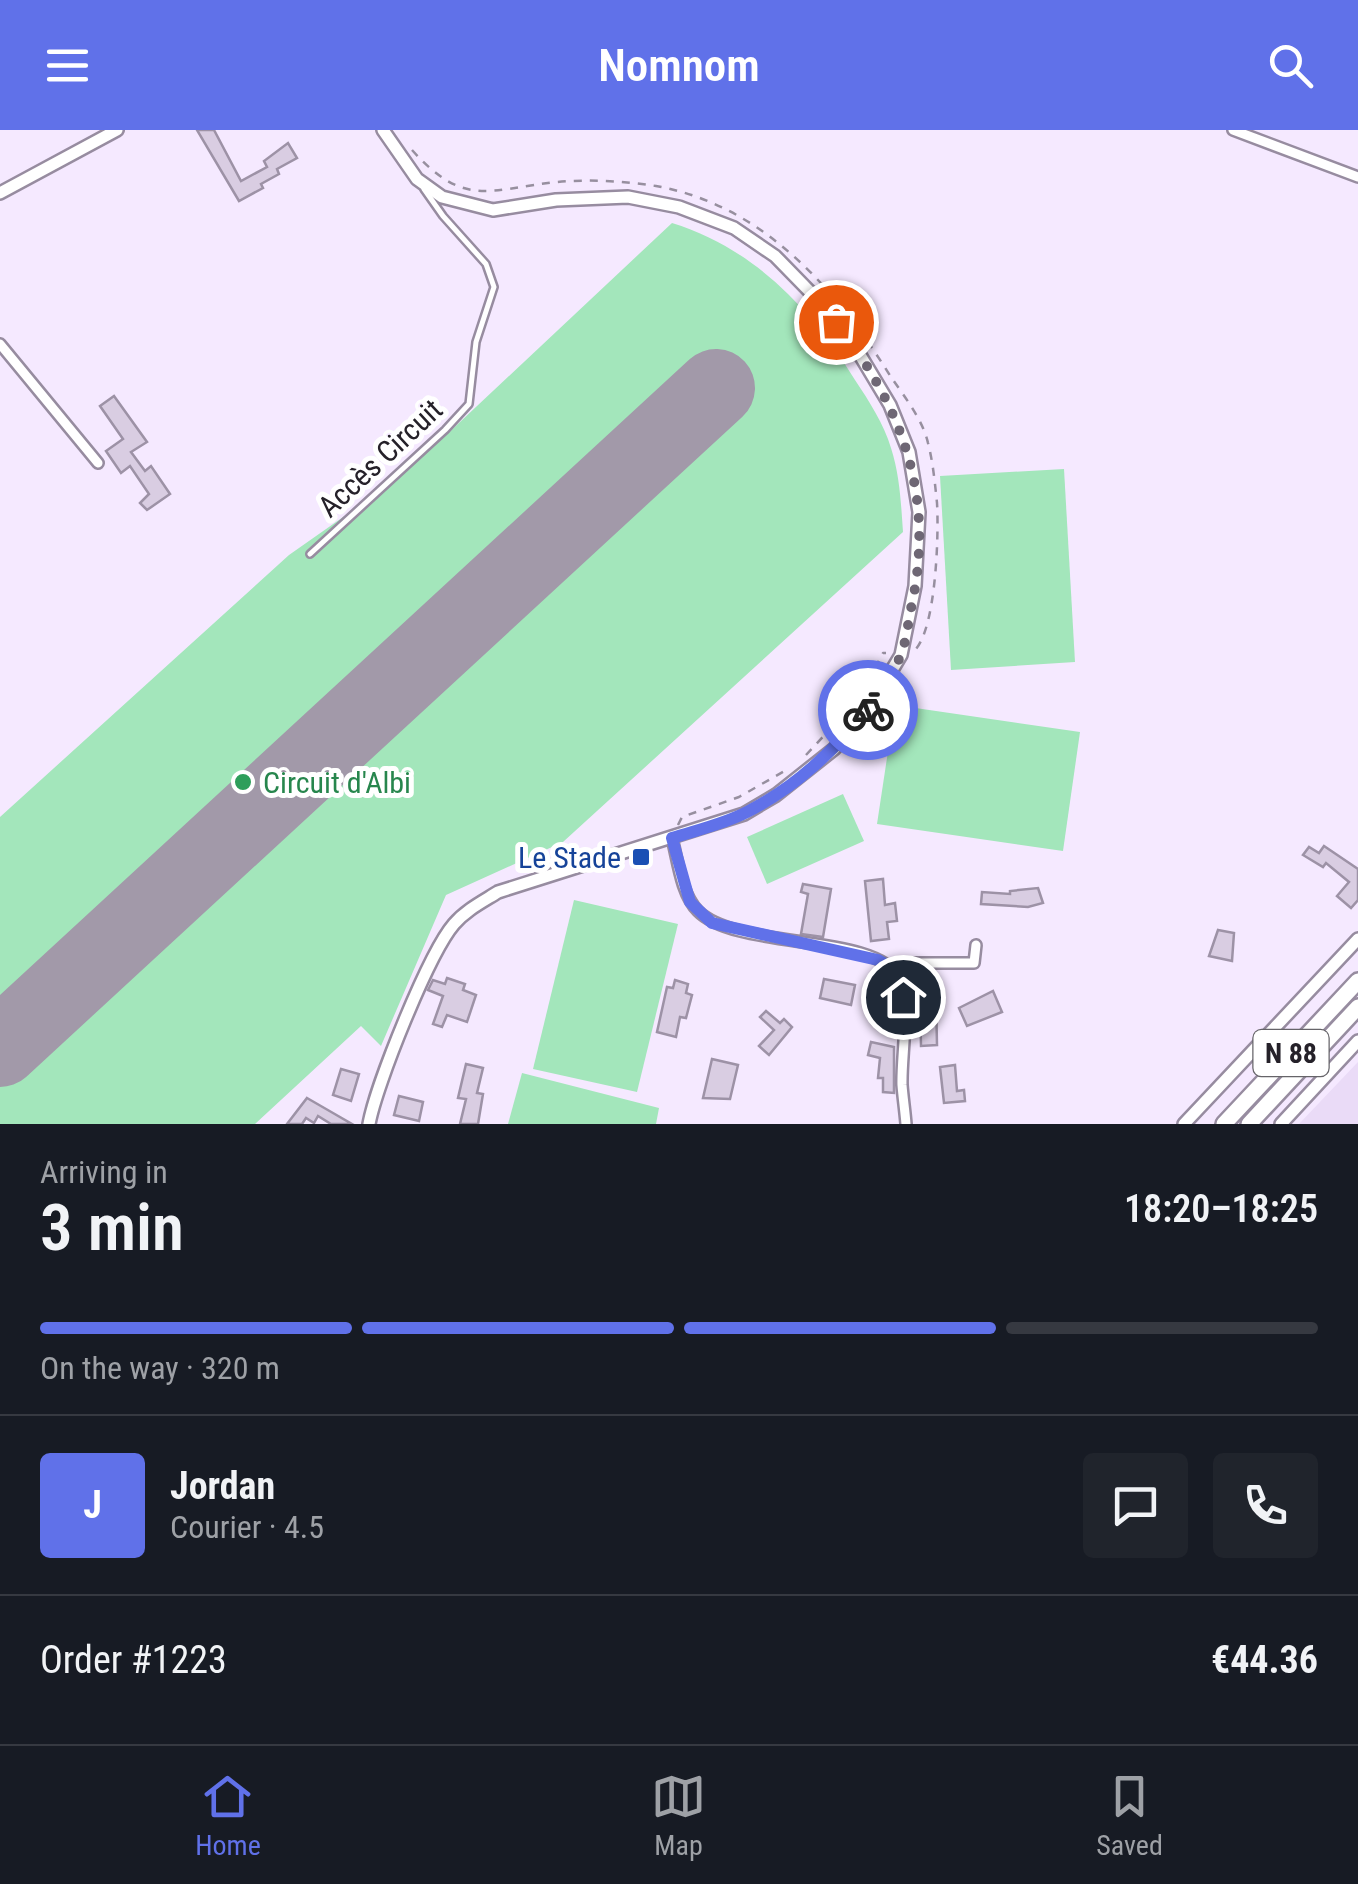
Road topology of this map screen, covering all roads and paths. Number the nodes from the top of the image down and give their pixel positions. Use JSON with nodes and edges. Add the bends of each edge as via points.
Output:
{"nodes":[{"id":1,"x":117,"y":130,"type":"edge"},
{"id":2,"x":1233,"y":130,"type":"edge"},
{"id":3,"x":386,"y":134,"type":"edge"},
{"id":4,"x":1358,"y":176,"type":"edge"},
{"id":5,"x":416,"y":179,"type":"junction"},
{"id":6,"x":0,"y":193,"type":"edge"},
{"id":7,"x":0,"y":344,"type":"edge"},
{"id":8,"x":98,"y":463,"type":"dead end"},
{"id":9,"x":310,"y":554,"type":"dead end"},
{"id":10,"x":902,"y":652,"type":"junction"},
{"id":11,"x":806,"y":756,"type":"dead end"},
{"id":12,"x":796,"y":765,"type":"dead end"},
{"id":13,"x":676,"y":837,"type":"junction"},
{"id":14,"x":1358,"y":939,"type":"edge"},
{"id":15,"x":976,"y":945,"type":"dead end"},
{"id":16,"x":891,"y":967,"type":"junction"},
{"id":17,"x":1358,"y":982,"type":"edge"},
{"id":18,"x":1358,"y":1007,"type":"edge"},
{"id":19,"x":1358,"y":1041,"type":"edge"},
{"id":20,"x":368,"y":1124,"type":"edge"},
{"id":21,"x":906,"y":1124,"type":"edge"},
{"id":22,"x":1184,"y":1124,"type":"edge"},
{"id":23,"x":1224,"y":1124,"type":"edge"},
{"id":24,"x":1249,"y":1124,"type":"edge"},
{"id":25,"x":1281,"y":1124,"type":"edge"}],
"edges":[{"from":1,"to":6,"type":"street"},
{"from":2,"to":4,"type":"street"},
{"from":3,"to":5,"type":"street"},
{"from":3,"to":10,"type":"path","via":[[397,134],[451,184],[494,193],[558,182],[623,182],[699,197],[782,244],[865,336],[928,440],[937,508],[933,588],[925,634],[917,650]]},
{"from":5,"to":9,"type":"lane","name":"Accès Circuit","via":[[486,264],[494,287],[476,342],[469,404]]},
{"from":5,"to":10,"type":"street","via":[[442,197],[493,210],[628,197],[679,207],[734,228],[774,256],[854,345],[909,452],[919,512],[916,586]]},
{"from":7,"to":8,"type":"street"},
{"from":10,"to":11,"type":"path","via":[[883,654],[859,698]]},
{"from":10,"to":13,"type":"street","via":[[868,710],[803,776],[744,814]]},
{"from":12,"to":13,"type":"path","via":[[739,797],[682,817]]},
{"from":13,"to":16,"type":"street","via":[[693,900],[712,923],[848,951]]},
{"from":13,"to":20,"type":"street","via":[[498,892],[456,921],[407,1020]]},
{"from":14,"to":22,"type":"street"},
{"from":15,"to":16,"type":"street","via":[[974,963]]},
{"from":16,"to":21,"type":"street","via":[[903,997]]},
{"from":17,"to":23,"type":"highway","number":"N 88"},
{"from":18,"to":24,"type":"highway","number":"N 88"},
{"from":19,"to":25,"type":"street"}]}
